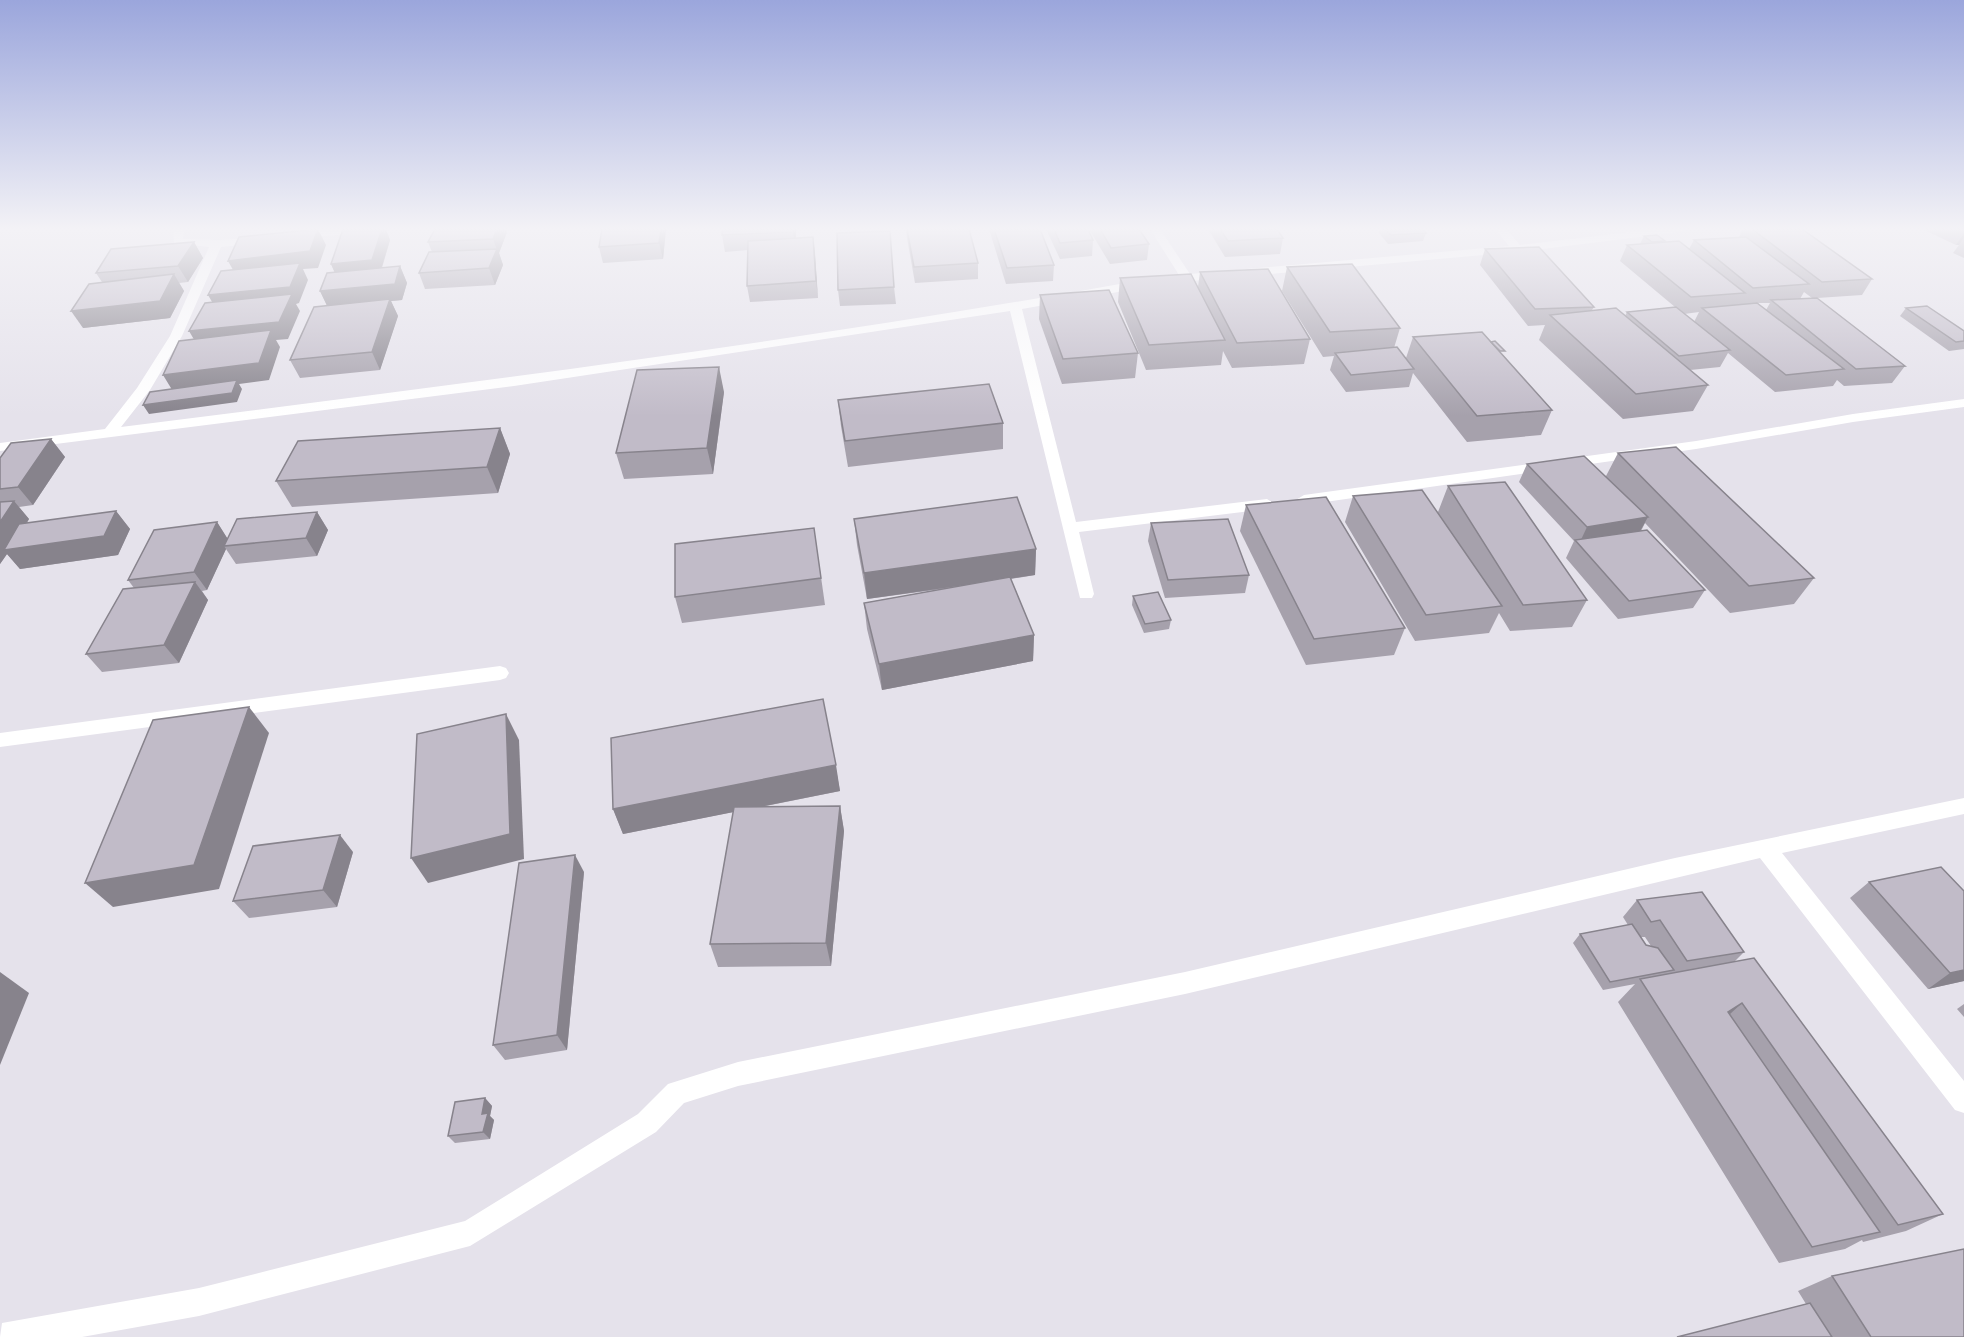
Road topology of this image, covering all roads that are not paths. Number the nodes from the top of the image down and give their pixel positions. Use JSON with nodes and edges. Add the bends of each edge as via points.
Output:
{"nodes":[{"id":1,"x":196,"y":291,"type":"edge"},
{"id":2,"x":1101,"y":291,"type":"edge"},
{"id":3,"x":1015,"y":307,"type":"junction"},
{"id":4,"x":1964,"y":403,"type":"edge"},
{"id":5,"x":110,"y":432,"type":"junction"},
{"id":6,"x":0,"y":447,"type":"edge"},
{"id":7,"x":1070,"y":528,"type":"junction"},
{"id":8,"x":1086,"y":594,"type":"dead end"},
{"id":9,"x":500,"y":673,"type":"dead end"},
{"id":10,"x":0,"y":740,"type":"edge"},
{"id":11,"x":1964,"y":806,"type":"edge"},
{"id":12,"x":1765,"y":848,"type":"junction"},
{"id":13,"x":1964,"y":1101,"type":"edge"},
{"id":14,"x":2,"y":1337,"type":"edge"}],
"edges":[{"from":1,"to":5,"type":"street","via":[[176,336],[143,390]]},
{"from":2,"to":3,"type":"street"},
{"from":3,"to":5,"type":"street","via":[[514,382]]},
{"from":3,"to":7,"type":"street"},
{"from":4,"to":7,"type":"street","via":[[1661,450]]},
{"from":5,"to":6,"type":"street"},
{"from":7,"to":8,"type":"street"},
{"from":9,"to":10,"type":"street"},
{"from":11,"to":12,"type":"street"},
{"from":12,"to":13,"type":"street"},
{"from":12,"to":14,"type":"street","via":[[1185,982],[738,1074],[677,1093],[647,1123],[470,1233],[199,1302]]}]}
